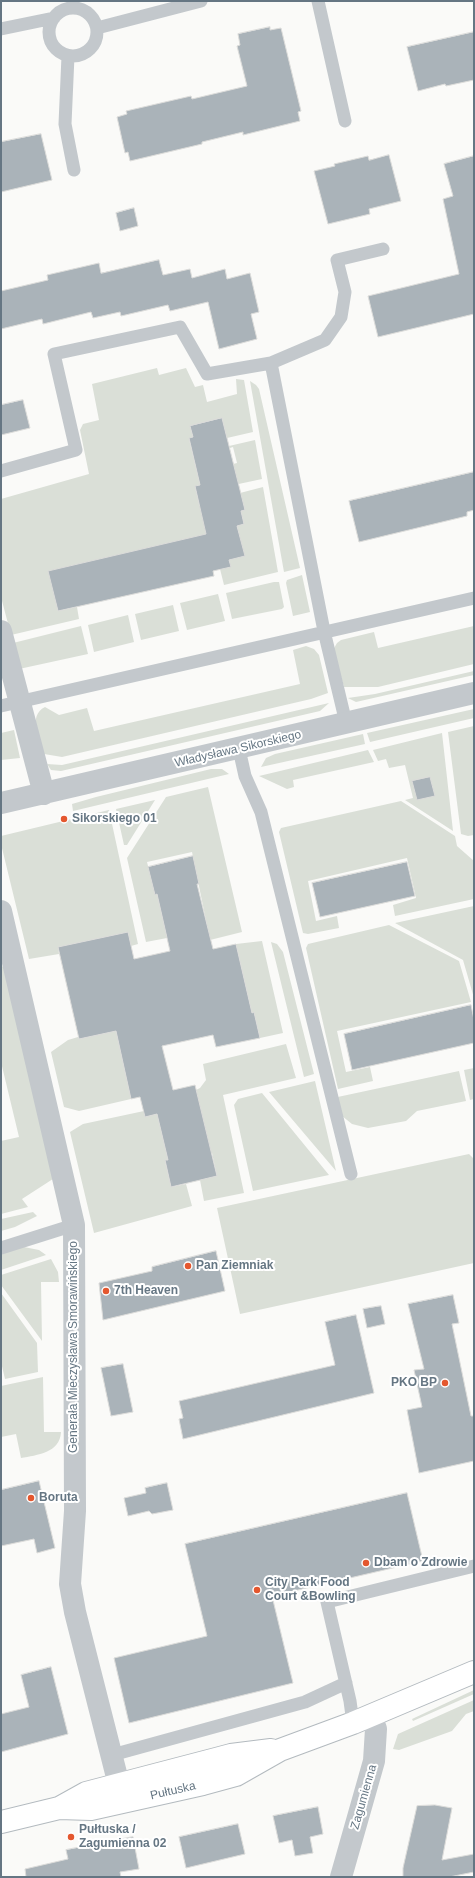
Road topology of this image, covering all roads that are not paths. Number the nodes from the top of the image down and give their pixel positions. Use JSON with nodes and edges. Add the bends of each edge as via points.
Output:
{"nodes":[{"id":1,"x":201,"y":1,"type":"edge"},
{"id":2,"x":318,"y":1,"type":"edge"},
{"id":3,"x":54,"y":18,"type":"junction"},
{"id":4,"x":98,"y":28,"type":"junction"},
{"id":5,"x":1,"y":29,"type":"edge"},
{"id":6,"x":68,"y":56,"type":"junction"},
{"id":7,"x":345,"y":122,"type":"dead end"},
{"id":8,"x":74,"y":170,"type":"dead end"},
{"id":9,"x":383,"y":248,"type":"dead end"},
{"id":10,"x":271,"y":363,"type":"junction"},
{"id":11,"x":1,"y":471,"type":"edge"},
{"id":12,"x":474,"y":598,"type":"edge"},
{"id":13,"x":1,"y":631,"type":"edge"},
{"id":14,"x":324,"y":631,"type":"junction"},
{"id":15,"x":474,"y":693,"type":"edge"},
{"id":16,"x":10,"y":704,"type":"edge"},
{"id":17,"x":346,"y":723,"type":"junction"},
{"id":18,"x":239,"y":748,"type":"junction"},
{"id":19,"x":44,"y":794,"type":"junction"},
{"id":20,"x":1,"y":804,"type":"edge"},
{"id":21,"x":1,"y":911,"type":"edge"},
{"id":22,"x":351,"y":1174,"type":"dead end"},
{"id":23,"x":74,"y":1225,"type":"junction"},
{"id":24,"x":1,"y":1248,"type":"edge"},
{"id":25,"x":474,"y":1566,"type":"edge"},
{"id":26,"x":471,"y":1672,"type":"edge"},
{"id":27,"x":346,"y":1683,"type":"junction"},
{"id":28,"x":362,"y":1720,"type":"junction"},
{"id":29,"x":280,"y":1750,"type":"junction"},
{"id":30,"x":112,"y":1755,"type":"junction"},
{"id":31,"x":119,"y":1785,"type":"junction"},
{"id":32,"x":59,"y":1808,"type":"junction"},
{"id":33,"x":1,"y":1822,"type":"edge"},
{"id":34,"x":341,"y":1877,"type":"edge"}],
"edges":[{"from":1,"to":4,"type":"lane"},
{"from":2,"to":7,"type":"lane"},
{"from":3,"to":4,"type":"lane","via":[[59,12],[67,9],[82,10],[94,20]]},
{"from":3,"to":5,"type":"lane"},
{"from":3,"to":6,"type":"lane","via":[[49,33],[50,41],[54,48]]},
{"from":4,"to":6,"type":"lane","via":[[95,44],[90,50],[84,55]]},
{"from":6,"to":8,"type":"lane","via":[[65,124]]},
{"from":9,"to":10,"type":"lane","via":[[337,260],[345,292],[341,317],[325,340]]},
{"from":10,"to":11,"type":"lane","via":[[207,374],[180,328],[54,354],[76,450]]},
{"from":10,"to":14,"type":"lane"},
{"from":12,"to":14,"type":"lane"},
{"from":13,"to":16,"type":"street"},
{"from":14,"to":16,"type":"lane"},
{"from":14,"to":17,"type":"lane"},
{"from":15,"to":17,"type":"street","name":"Władysława Sikorskiego"},
{"from":16,"to":19,"type":"street"},
{"from":17,"to":18,"type":"street","name":"Władysława Sikorskiego"},
{"from":18,"to":19,"type":"street","name":"Władysława Sikorskiego"},
{"from":18,"to":22,"type":"lane","via":[[245,776],[261,812]]},
{"from":19,"to":20,"type":"street","name":"Władysława Sikorskiego"},
{"from":21,"to":23,"type":"street","name":"Generała Mieczysława Smorawińskiego"},
{"from":23,"to":24,"type":"lane"},
{"from":23,"to":30,"type":"street","name":"Generała Mieczysława Smorawińskiego","via":[[75,1511],[70,1584]]},
{"from":25,"to":27,"type":"lane","via":[[327,1602]]},
{"from":26,"to":28,"type":"main road","name":"Pułtuska"},
{"from":27,"to":28,"type":"lane"},
{"from":27,"to":30,"type":"lane","via":[[305,1702]]},
{"from":28,"to":29,"type":"main road","name":"Pułtuska"},
{"from":28,"to":34,"type":"street","name":"Zagumienna","via":[[376,1729],[374,1761]]},
{"from":29,"to":31,"type":"main road","name":"Pułtuska","via":[[231,1755]]},
{"from":29,"to":32,"type":"main road","name":"Pułtuska","via":[[236,1775],[203,1784],[91,1809]]},
{"from":30,"to":31,"type":"street","name":"Generała Mieczysława Smorawińskiego"},
{"from":31,"to":32,"type":"main road","name":"Pułtuska","via":[[86,1793]]},
{"from":32,"to":33,"type":"main road","name":"Pułtuska"}]}
